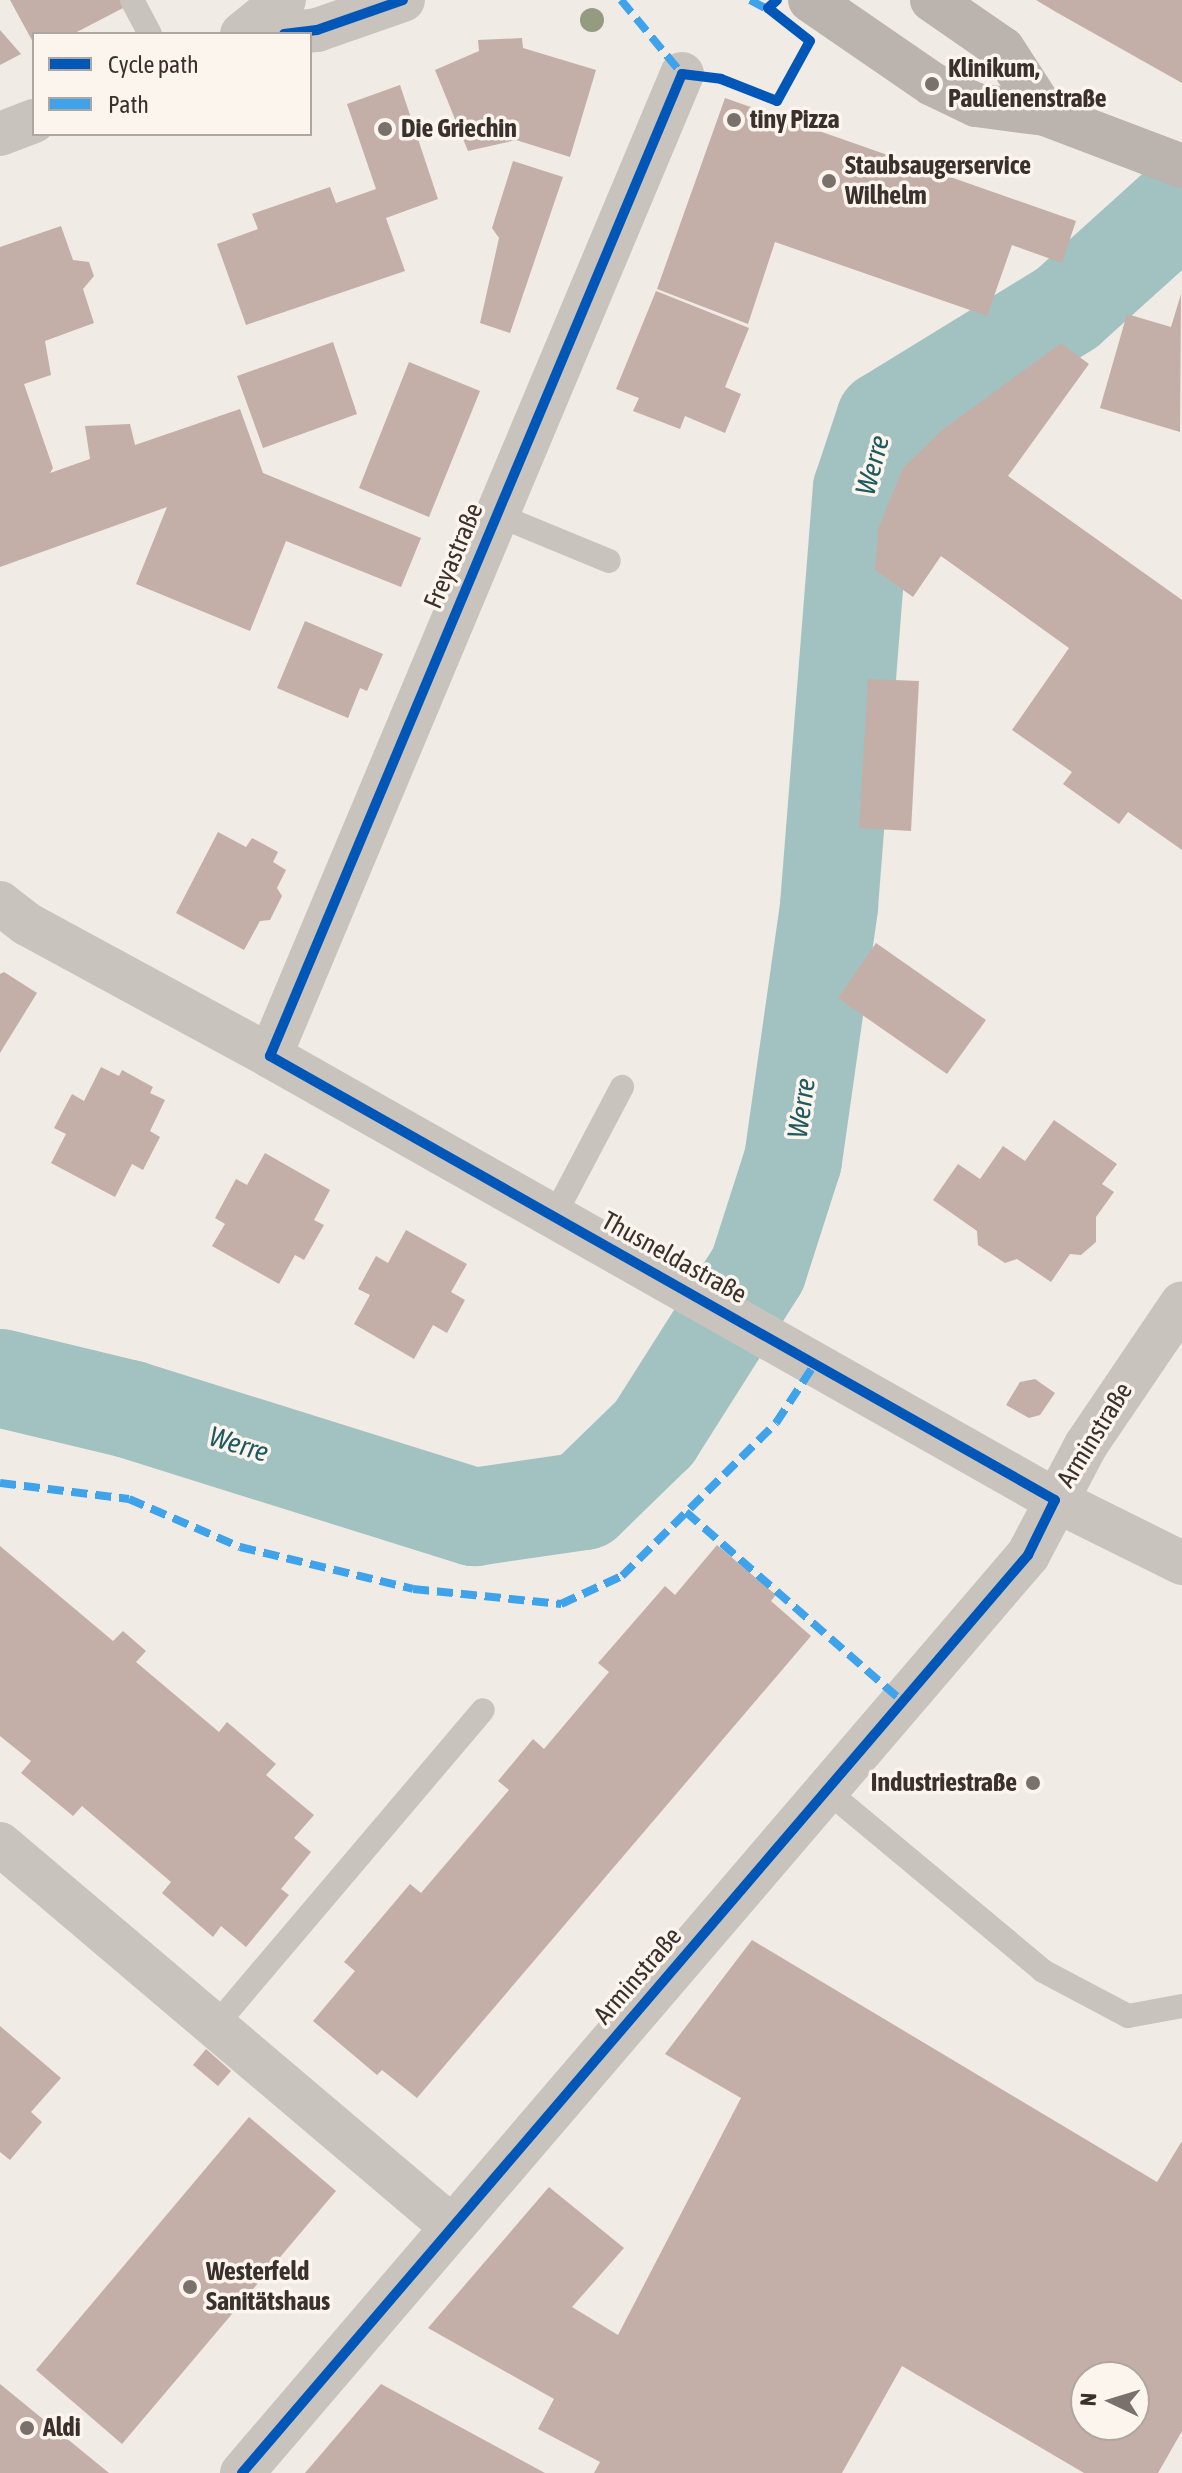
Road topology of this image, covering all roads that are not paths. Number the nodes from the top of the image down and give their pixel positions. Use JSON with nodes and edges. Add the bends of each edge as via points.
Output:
{"nodes":[{"id":1,"x":132,"y":0,"type":"edge"},
{"id":2,"x":284,"y":0,"type":"edge"},
{"id":3,"x":403,"y":0,"type":"edge"},
{"id":4,"x":810,"y":0,"type":"edge"},
{"id":5,"x":932,"y":0,"type":"edge"},
{"id":6,"x":149,"y":32,"type":"edge"},
{"id":7,"x":244,"y":32,"type":"edge"},
{"id":8,"x":300,"y":32,"type":"edge"},
{"id":9,"x":682,"y":74,"type":"dead end"},
{"id":10,"x":1045,"y":114,"type":"junction"},
{"id":11,"x":32,"y":122,"type":"edge"},
{"id":12,"x":0,"y":134,"type":"edge"},
{"id":13,"x":1178,"y":164,"type":"edge"},
{"id":14,"x":495,"y":514,"type":"junction"},
{"id":15,"x":609,"y":561,"type":"dead end"},
{"id":16,"x":0,"y":903,"type":"edge"},
{"id":17,"x":270,"y":1056,"type":"junction"},
{"id":18,"x":622,"y":1087,"type":"dead end"},
{"id":19,"x":554,"y":1216,"type":"junction"},
{"id":20,"x":1182,"y":1303,"type":"edge"},
{"id":21,"x":1055,"y":1500,"type":"junction"},
{"id":22,"x":1182,"y":1563,"type":"edge"},
{"id":23,"x":483,"y":1710,"type":"dead end"},
{"id":24,"x":826,"y":1790,"type":"junction"},
{"id":25,"x":0,"y":1844,"type":"edge"},
{"id":26,"x":1182,"y":2006,"type":"edge"},
{"id":27,"x":215,"y":2026,"type":"junction"},
{"id":28,"x":452,"y":2227,"type":"junction"},
{"id":29,"x":242,"y":2473,"type":"edge"}],
"edges":[{"from":1,"to":6,"type":"lane"},
{"from":2,"to":7,"type":"street"},
{"from":3,"to":8,"type":"street"},
{"from":4,"to":10,"type":"main road","via":[[932,84],[976,105]]},
{"from":5,"to":10,"type":"main road","via":[[1003,49]]},
{"from":9,"to":14,"type":"street","name":"Freyastraße"},
{"from":10,"to":13,"type":"main road"},
{"from":11,"to":12,"type":"street"},
{"from":14,"to":15,"type":"lane"},
{"from":14,"to":17,"type":"street","name":"Freyastraße"},
{"from":16,"to":17,"type":"street","name":"Thusneldastraße","via":[[27,924]]},
{"from":17,"to":19,"type":"street","name":"Thusneldastraße"},
{"from":18,"to":19,"type":"lane"},
{"from":19,"to":21,"type":"street","name":"Thusneldastraße"},
{"from":20,"to":21,"type":"street","name":"Arminstraße"},
{"from":21,"to":22,"type":"street","name":"Thusneldastraße"},
{"from":21,"to":24,"type":"street","name":"Arminstraße","via":[[1028,1555]]},
{"from":23,"to":27,"type":"lane"},
{"from":24,"to":26,"type":"lane","via":[[1043,1971],[1128,2016]]},
{"from":24,"to":28,"type":"street","name":"Arminstraße"},
{"from":25,"to":27,"type":"street"},
{"from":27,"to":28,"type":"street"},
{"from":28,"to":29,"type":"street","name":"Arminstraße"}]}
